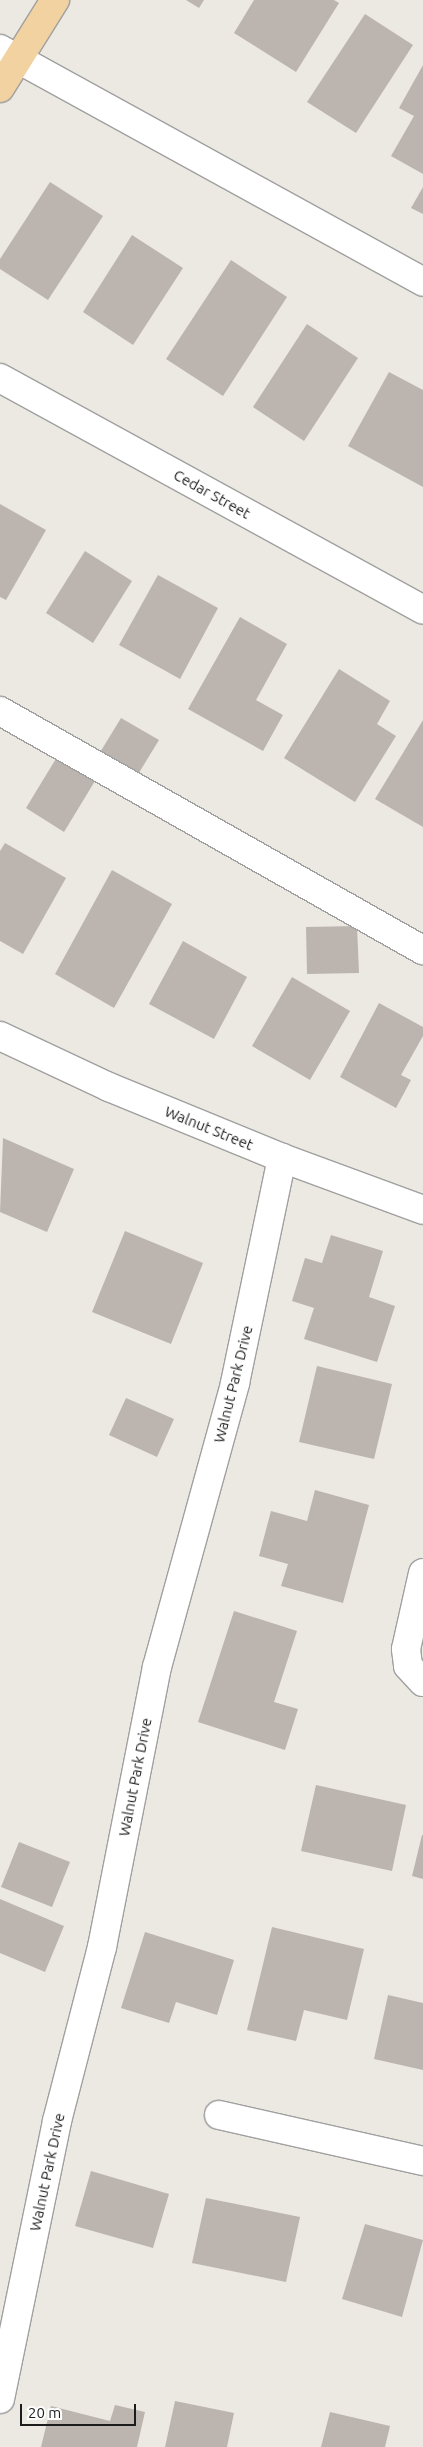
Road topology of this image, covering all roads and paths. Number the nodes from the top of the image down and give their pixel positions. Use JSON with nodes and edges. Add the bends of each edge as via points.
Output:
{"nodes":[{"id":1,"x":55,"y":0,"type":"edge"},
{"id":2,"x":9,"y":54,"type":"edge"},
{"id":3,"x":0,"y":88,"type":"edge"},
{"id":4,"x":423,"y":282,"type":"edge"},
{"id":5,"x":0,"y":378,"type":"edge"},
{"id":6,"x":423,"y":610,"type":"edge"},
{"id":7,"x":0,"y":711,"type":"edge"},
{"id":8,"x":423,"y":950,"type":"edge"},
{"id":9,"x":0,"y":1036,"type":"edge"},
{"id":10,"x":282,"y":1158,"type":"junction"},
{"id":11,"x":423,"y":1210,"type":"edge"},
{"id":12,"x":423,"y":1573,"type":"edge"},
{"id":13,"x":423,"y":1682,"type":"edge"},
{"id":14,"x":219,"y":2115,"type":"dead end"},
{"id":15,"x":423,"y":2161,"type":"edge"},
{"id":16,"x":0,"y":2399,"type":"edge"}],
"edges":[{"from":1,"to":2,"type":"main road"},
{"from":2,"to":3,"type":"main road"},
{"from":2,"to":4,"type":"street"},
{"from":5,"to":6,"type":"street","name":"Cedar Street"},
{"from":7,"to":8,"type":"street"},
{"from":9,"to":10,"type":"street","name":"Walnut Street","via":[[109,1087]]},
{"from":10,"to":11,"type":"street","name":"Walnut Street"},
{"from":10,"to":16,"type":"street","name":"Walnut Park Drive","via":[[235,1383],[156,1668],[102,1947],[58,2121]]},
{"from":12,"to":13,"type":"street","via":[[406,1649],[408,1666]]},
{"from":14,"to":15,"type":"street"}]}
